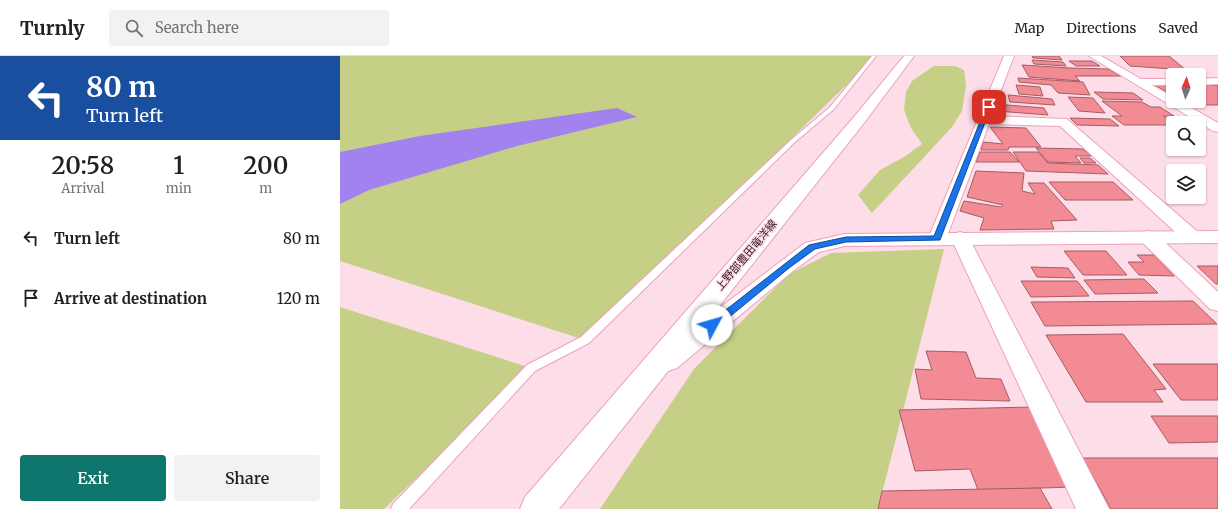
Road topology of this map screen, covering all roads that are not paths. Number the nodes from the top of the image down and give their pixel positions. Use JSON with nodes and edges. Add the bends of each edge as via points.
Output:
{"nodes":[{"id":1,"x":874,"y":56,"type":"edge"},
{"id":2,"x":909,"y":56,"type":"edge"},
{"id":3,"x":1009,"y":56,"type":"edge"},
{"id":4,"x":1094,"y":56,"type":"edge"},
{"id":5,"x":1218,"y":81,"type":"edge"},
{"id":6,"x":1139,"y":82,"type":"junction"},
{"id":7,"x":1166,"y":82,"type":"edge"},
{"id":8,"x":1206,"y":82,"type":"edge"},
{"id":9,"x":984,"y":120,"type":"junction"},
{"id":10,"x":1218,"y":128,"type":"edge"},
{"id":11,"x":1148,"y":237,"type":"junction"},
{"id":12,"x":1192,"y":237,"type":"junction"},
{"id":13,"x":1218,"y":237,"type":"edge"},
{"id":14,"x":948,"y":238,"type":"junction"},
{"id":15,"x":1218,"y":304,"type":"edge"},
{"id":16,"x":639,"y":384,"type":"junction"},
{"id":17,"x":399,"y":509,"type":"edge"},
{"id":18,"x":537,"y":509,"type":"edge"},
{"id":19,"x":1093,"y":509,"type":"edge"}],
"edges":[{"from":1,"to":17,"type":"lane","via":[[832,108],[793,141],[585,340],[531,368]]},
{"from":2,"to":16,"type":"main road","name":"上野部豊田竜洋線","via":[[859,120]]},
{"from":3,"to":9,"type":"street"},
{"from":4,"to":6,"type":"street"},
{"from":5,"to":8,"type":"street"},
{"from":6,"to":7,"type":"street"},
{"from":6,"to":10,"type":"street"},
{"from":9,"to":12,"type":"street","via":[[1063,122]]},
{"from":9,"to":14,"type":"street"},
{"from":11,"to":12,"type":"main road"},
{"from":11,"to":14,"type":"main road"},
{"from":11,"to":15,"type":"street"},
{"from":12,"to":13,"type":"main road"},
{"from":14,"to":16,"type":"main road","via":[[846,240],[812,247]]},
{"from":14,"to":19,"type":"street"},
{"from":16,"to":18,"type":"main road","name":"上野部豊田竜洋線"}]}
